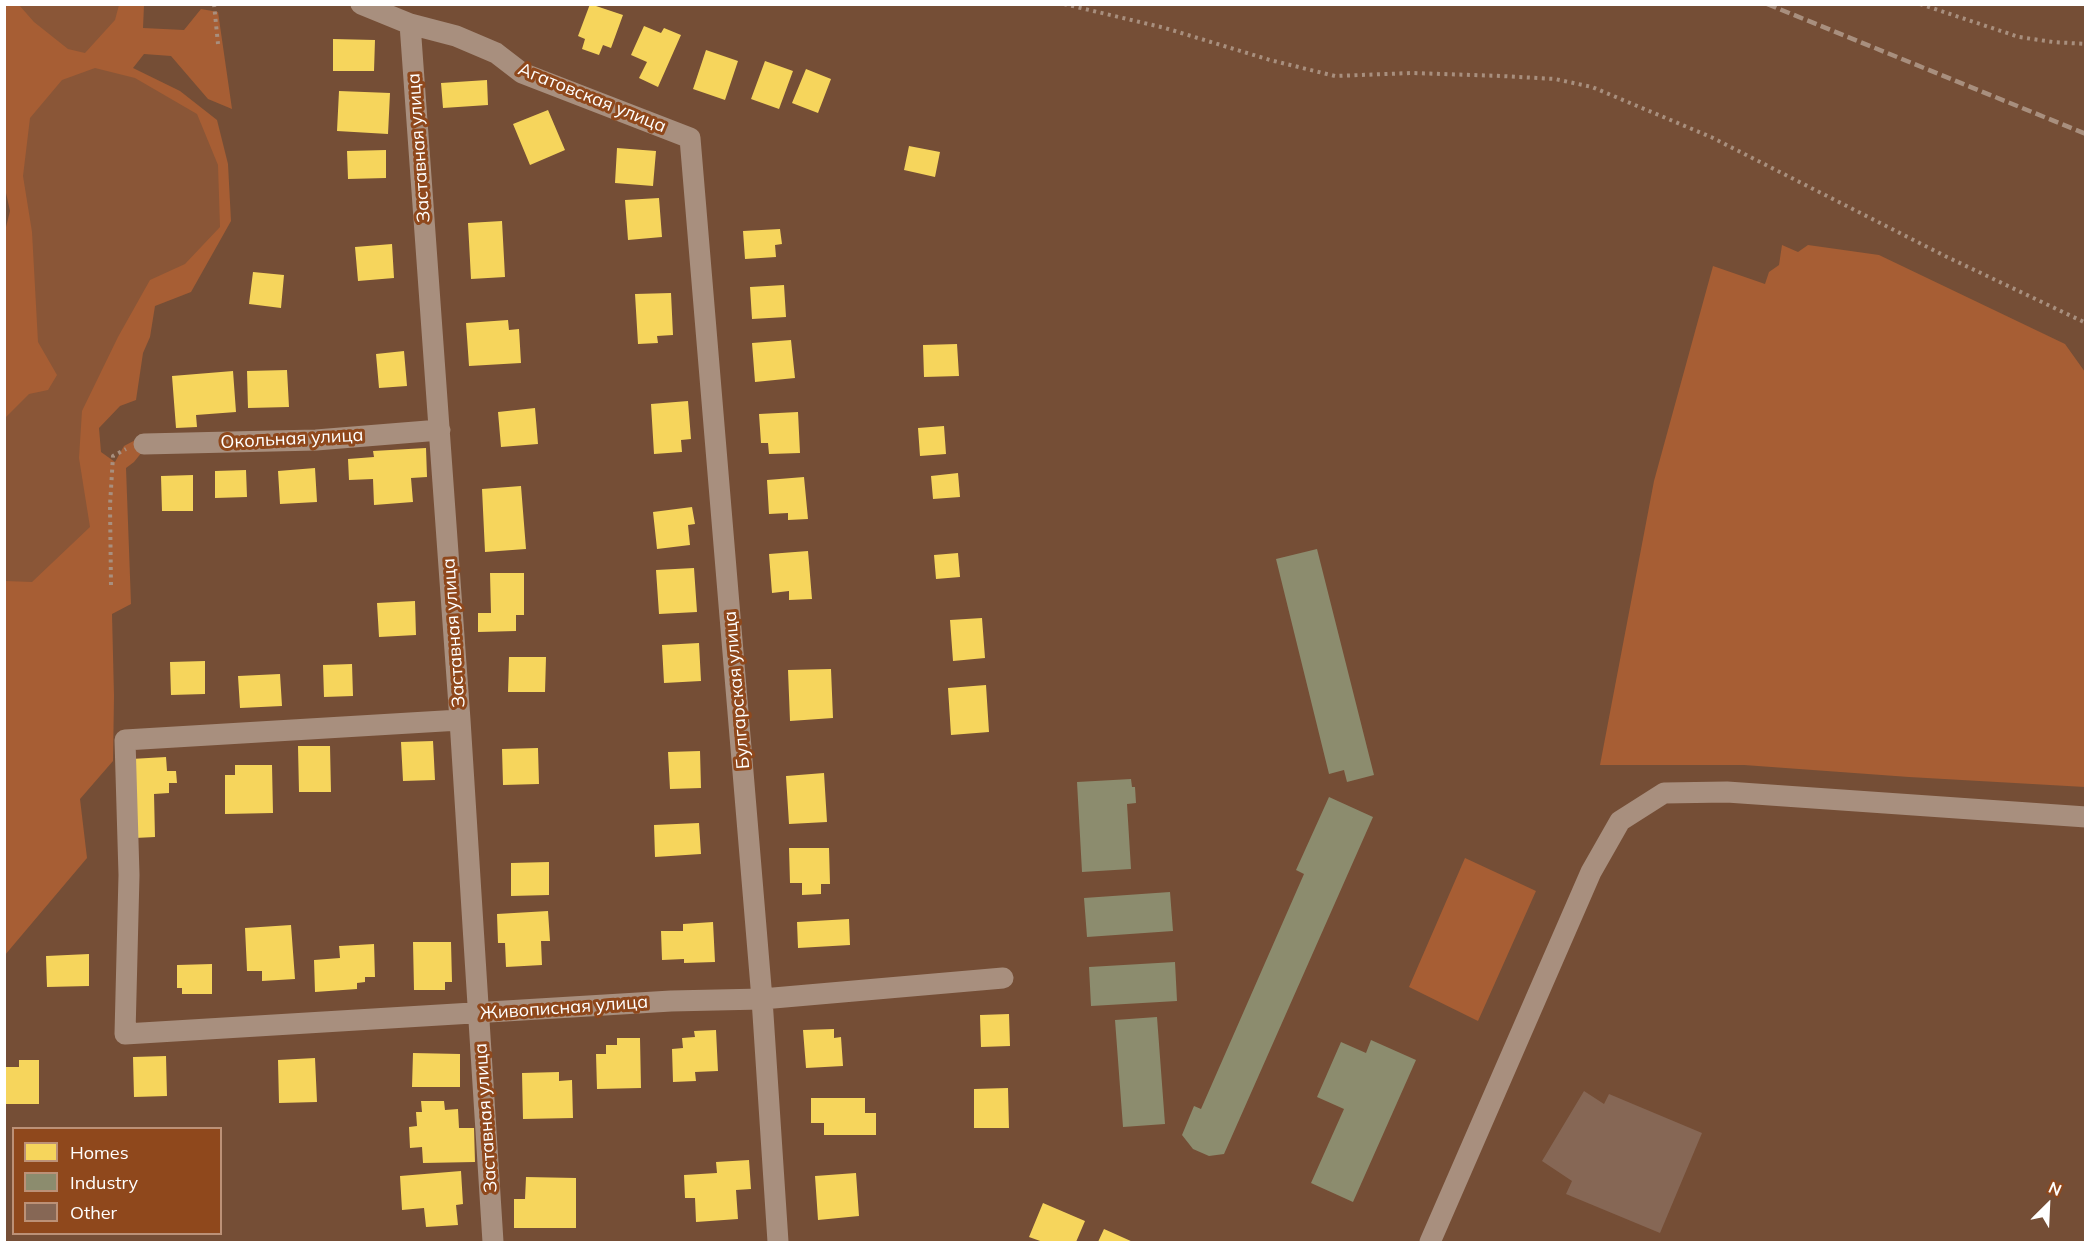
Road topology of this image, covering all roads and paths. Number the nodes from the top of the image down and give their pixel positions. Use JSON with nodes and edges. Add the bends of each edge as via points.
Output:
{"nodes":[{"id":1,"x":214,"y":4,"type":"edge"},
{"id":2,"x":362,"y":4,"type":"edge"},
{"id":3,"x":1064,"y":4,"type":"edge"},
{"id":4,"x":1920,"y":4,"type":"edge"},
{"id":5,"x":410,"y":24,"type":"junction"},
{"id":6,"x":218,"y":44,"type":"dead end"},
{"id":7,"x":2085,"y":44,"type":"edge"},
{"id":8,"x":690,"y":138,"type":"joint"},
{"id":9,"x":2085,"y":323,"type":"edge"},
{"id":10,"x":440,"y":430,"type":"junction"},
{"id":11,"x":144,"y":444,"type":"joint"},
{"id":12,"x":111,"y":585,"type":"dead end"},
{"id":13,"x":460,"y":720,"type":"junction"},
{"id":14,"x":2085,"y":817,"type":"edge"},
{"id":15,"x":1003,"y":978,"type":"dead end"},
{"id":16,"x":762,"y":999,"type":"junction"},
{"id":17,"x":479,"y":1014,"type":"junction"},
{"id":18,"x":493,"y":1242,"type":"edge"},
{"id":19,"x":778,"y":1242,"type":"edge"},
{"id":20,"x":1430,"y":1242,"type":"edge"}],
"edges":[{"from":1,"to":6,"type":"path"},
{"from":2,"to":5,"type":"street","name":"Агатовская улица"},
{"from":3,"to":9,"type":"path","via":[[1335,76],[1501,76],[1555,79],[1592,87],[1711,137]]},
{"from":4,"to":7,"type":"path","via":[[2019,37]]},
{"from":5,"to":8,"type":"street","name":"Агатовская улица","via":[[456,36],[496,53],[522,73]]},
{"from":5,"to":10,"type":"street","name":"Заставная улица"},
{"from":8,"to":16,"type":"street","name":"Булгарская улица"},
{"from":10,"to":11,"type":"street","name":"Окольная улица","via":[[316,440]]},
{"from":10,"to":13,"type":"street","name":"Заставная улица"},
{"from":11,"to":12,"type":"path","via":[[113,456]]},
{"from":13,"to":17,"type":"street","name":"Заставная улица"},
{"from":13,"to":17,"type":"street","name":"Живописная улица","via":[[125,740],[129,875],[125,1034]]},
{"from":14,"to":20,"type":"street","via":[[1726,792],[1664,793],[1620,821],[1591,872]]},
{"from":15,"to":16,"type":"street","name":"Живописная улица"},
{"from":16,"to":17,"type":"street","name":"Живописная улица"},
{"from":16,"to":19,"type":"street","name":"Булгарская улица"},
{"from":17,"to":18,"type":"street","name":"Заставная улица"}]}
